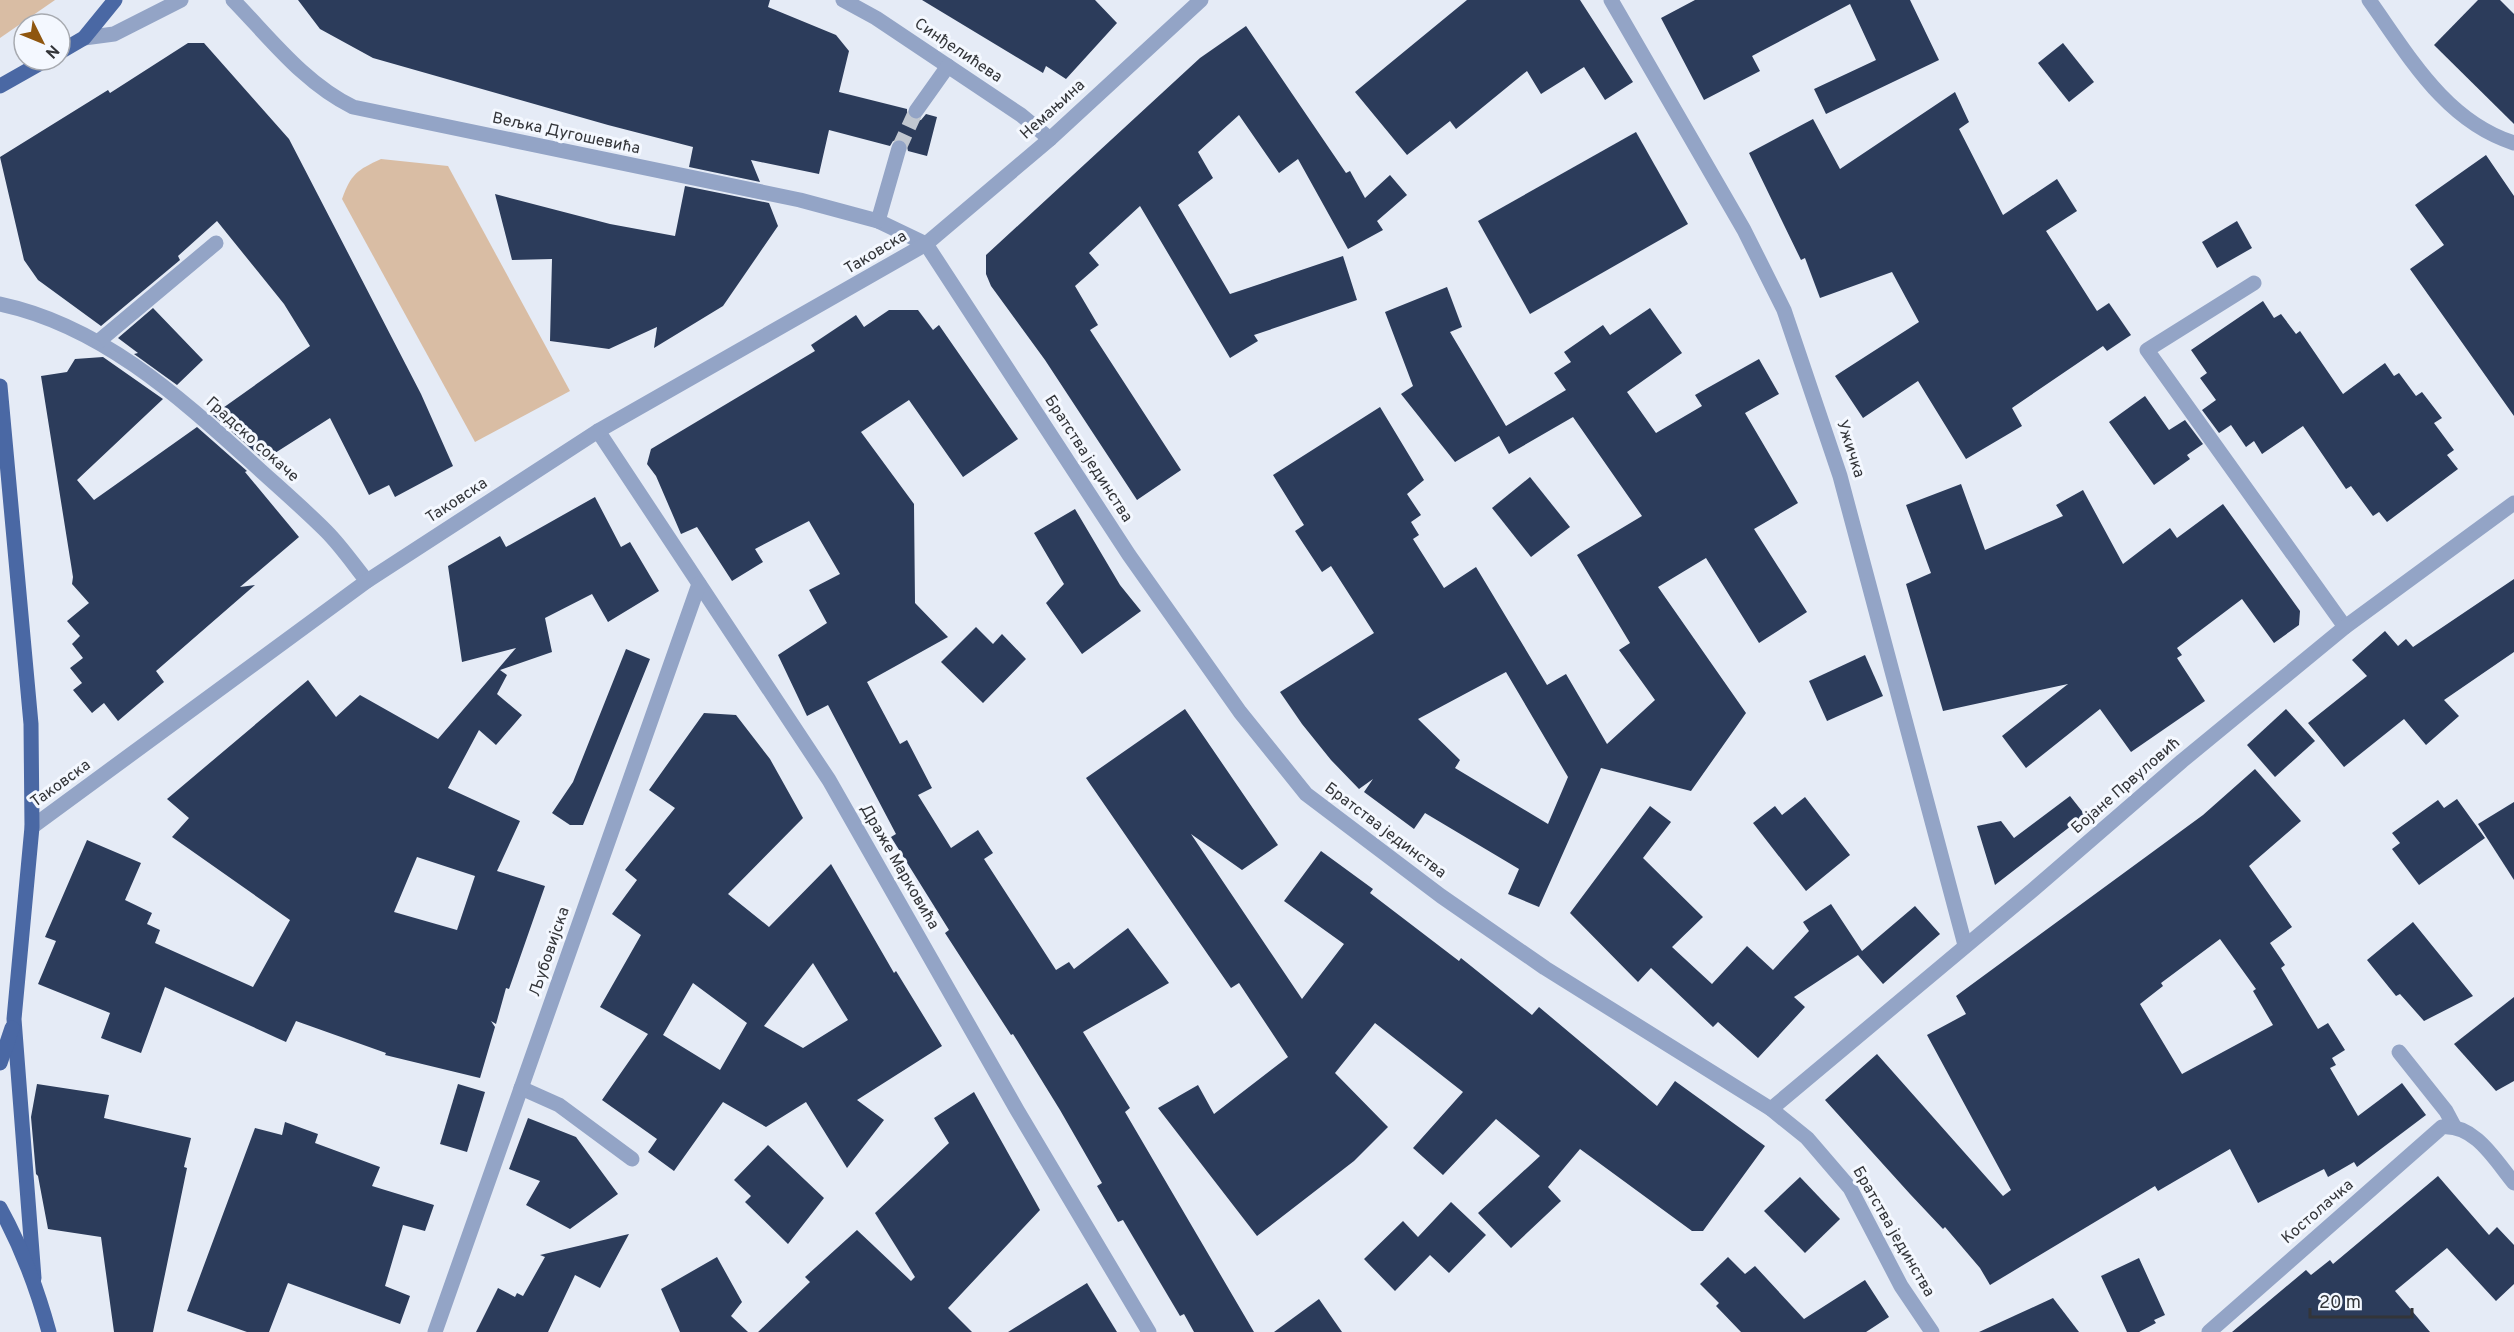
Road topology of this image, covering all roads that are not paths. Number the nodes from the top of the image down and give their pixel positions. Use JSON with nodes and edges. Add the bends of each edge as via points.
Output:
{"nodes":[{"id":1,"x":115,"y":0,"type":"edge"},
{"id":2,"x":181,"y":0,"type":"edge"},
{"id":3,"x":233,"y":0,"type":"edge"},
{"id":4,"x":843,"y":0,"type":"edge"},
{"id":5,"x":1201,"y":0,"type":"edge"},
{"id":6,"x":1611,"y":0,"type":"edge"},
{"id":7,"x":2369,"y":0,"type":"edge"},
{"id":8,"x":84,"y":38,"type":"junction"},
{"id":9,"x":72,"y":45,"type":"edge"},
{"id":10,"x":948,"y":66,"type":"junction"},
{"id":11,"x":26,"y":72,"type":"edge"},
{"id":12,"x":2,"y":87,"type":"edge"},
{"id":13,"x":916,"y":111,"type":"tunnel mouth"},
{"id":14,"x":1050,"y":139,"type":"junction"},
{"id":15,"x":2514,"y":143,"type":"edge"},
{"id":16,"x":899,"y":148,"type":"tunnel mouth"},
{"id":17,"x":878,"y":220,"type":"junction"},
{"id":18,"x":216,"y":243,"type":"dead end"},
{"id":19,"x":926,"y":243,"type":"junction"},
{"id":20,"x":2254,"y":283,"type":"dead end"},
{"id":21,"x":0,"y":304,"type":"edge"},
{"id":22,"x":99,"y":342,"type":"junction"},
{"id":23,"x":0,"y":386,"type":"edge"},
{"id":24,"x":598,"y":431,"type":"junction"},
{"id":25,"x":2514,"y":503,"type":"edge"},
{"id":26,"x":367,"y":581,"type":"junction"},
{"id":27,"x":699,"y":584,"type":"junction"},
{"id":28,"x":2345,"y":627,"type":"junction"},
{"id":29,"x":32,"y":827,"type":"junction"},
{"id":30,"x":1965,"y":945,"type":"junction"},
{"id":31,"x":14,"y":1019,"type":"junction"},
{"id":32,"x":2398,"y":1052,"type":"dead end"},
{"id":33,"x":0,"y":1063,"type":"edge"},
{"id":34,"x":521,"y":1088,"type":"junction"},
{"id":35,"x":1771,"y":1109,"type":"junction"},
{"id":36,"x":2454,"y":1126,"type":"junction"},
{"id":37,"x":632,"y":1159,"type":"dead end"},
{"id":38,"x":2514,"y":1183,"type":"edge"},
{"id":39,"x":0,"y":1208,"type":"edge"},
{"id":40,"x":34,"y":1278,"type":"junction"},
{"id":41,"x":49,"y":1332,"type":"edge"},
{"id":42,"x":435,"y":1332,"type":"edge"},
{"id":43,"x":1149,"y":1332,"type":"edge"},
{"id":44,"x":1932,"y":1332,"type":"edge"},
{"id":45,"x":2209,"y":1332,"type":"edge"}],
"edges":[{"from":1,"to":8,"type":"main road"},
{"from":2,"to":8,"type":"street","via":[[114,34]]},
{"from":3,"to":17,"type":"street","name":"Вељка Дугошевића","via":[[310,80],[352,107],[800,200]]},
{"from":4,"to":10,"type":"street","name":"Синђелићева"},
{"from":5,"to":14,"type":"street","name":"Немањина"},
{"from":6,"to":30,"type":"street","name":"Ужичка","via":[[1785,310],[1840,476]]},
{"from":7,"to":15,"type":"street","via":[[2436,91],[2464,118],[2493,136]]},
{"from":8,"to":9,"type":"main road"},
{"from":10,"to":13,"type":"street"},
{"from":10,"to":14,"type":"street","name":"Синђелићева"},
{"from":11,"to":12,"type":"main road"},
{"from":14,"to":19,"type":"street","name":"Немањина"},
{"from":16,"to":17,"type":"street"},
{"from":17,"to":19,"type":"street","name":"Вељка Дугошевића"},
{"from":18,"to":22,"type":"street"},
{"from":19,"to":24,"type":"street","name":"Таковска"},
{"from":19,"to":35,"type":"street","name":"Братства јединства","via":[[1129,555],[1240,711],[1306,794],[1441,896],[1545,968]]},
{"from":20,"to":28,"type":"street","via":[[2146,351]]},
{"from":21,"to":22,"type":"street","name":"Градско сокаче","via":[[30,310]]},
{"from":22,"to":26,"type":"street","name":"Градско сокаче","via":[[147,374],[221,435],[328,533]]},
{"from":23,"to":29,"type":"main road","via":[[31,724]]},
{"from":24,"to":26,"type":"street","name":"Таковска"},
{"from":24,"to":27,"type":"street","name":"Драже Марковића"},
{"from":25,"to":28,"type":"street","name":"Бојане Првуловић"},
{"from":26,"to":29,"type":"street","name":"Таковска"},
{"from":27,"to":34,"type":"street","name":"Љубовијска"},
{"from":27,"to":43,"type":"street","name":"Драже Марковића","via":[[829,780]]},
{"from":28,"to":30,"type":"street","name":"Бојане Првуловић"},
{"from":29,"to":31,"type":"main road"},
{"from":30,"to":35,"type":"street","name":"Бојане Првуловић"},
{"from":31,"to":33,"type":"main road"},
{"from":31,"to":40,"type":"main road"},
{"from":32,"to":36,"type":"street"},
{"from":34,"to":37,"type":"street","via":[[560,1105]]},
{"from":34,"to":42,"type":"street","name":"Љубовијска"},
{"from":35,"to":44,"type":"street","name":"Братства јединства","via":[[1807,1138],[1850,1188],[1901,1286]]},
{"from":36,"to":38,"type":"street","via":[[2479,1142]]},
{"from":36,"to":45,"type":"street","name":"Костолачка","via":[[2442,1127]]},
{"from":39,"to":40,"type":"main road"},
{"from":40,"to":41,"type":"main road"}]}
